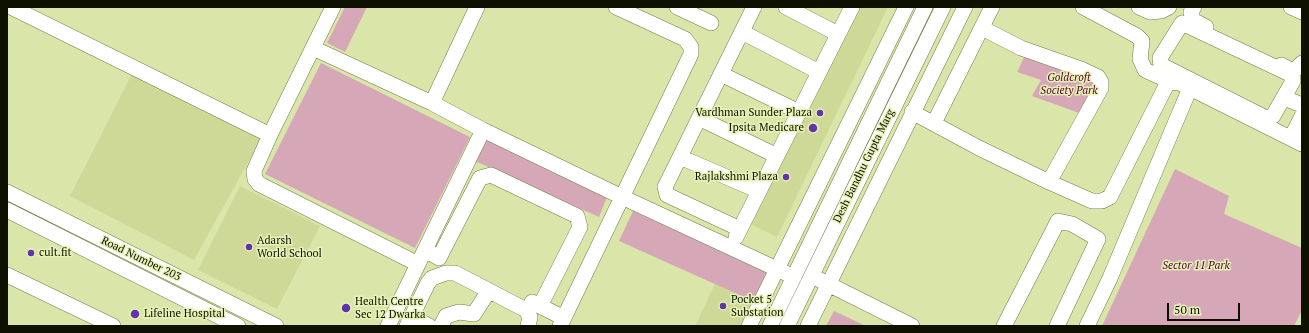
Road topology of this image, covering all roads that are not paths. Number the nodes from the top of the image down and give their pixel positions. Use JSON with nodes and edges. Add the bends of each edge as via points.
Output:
{"nodes":[{"id":1,"x":11,"y":7,"type":"edge"},
{"id":2,"x":333,"y":7,"type":"edge"},
{"id":3,"x":477,"y":7,"type":"edge"},
{"id":4,"x":678,"y":7,"type":"edge"},
{"id":5,"x":754,"y":7,"type":"edge"},
{"id":6,"x":786,"y":7,"type":"edge"},
{"id":7,"x":852,"y":7,"type":"edge"},
{"id":8,"x":906,"y":7,"type":"edge"},
{"id":9,"x":925,"y":7,"type":"edge"},
{"id":10,"x":943,"y":7,"type":"edge"},
{"id":11,"x":965,"y":7,"type":"edge"},
{"id":12,"x":992,"y":7,"type":"edge"},
{"id":13,"x":1083,"y":7,"type":"edge"},
{"id":14,"x":1139,"y":7,"type":"edge"},
{"id":15,"x":1169,"y":7,"type":"edge"},
{"id":16,"x":1194,"y":7,"type":"edge"},
{"id":17,"x":1291,"y":7,"type":"edge"},
{"id":18,"x":1299,"y":7,"type":"edge"},
{"id":19,"x":620,"y":8,"type":"edge"},
{"id":20,"x":1302,"y":8,"type":"edge"},
{"id":21,"x":1302,"y":12,"type":"edge"},
{"id":22,"x":711,"y":23,"type":"dead end"},
{"id":23,"x":982,"y":28,"type":"junction"},
{"id":24,"x":742,"y":32,"type":"junction"},
{"id":25,"x":838,"y":34,"type":"junction"},
{"id":26,"x":313,"y":48,"type":"junction"},
{"id":27,"x":1302,"y":64,"type":"edge"},
{"id":28,"x":819,"y":72,"type":"junction"},
{"id":29,"x":720,"y":74,"type":"junction"},
{"id":30,"x":1171,"y":82,"type":"junction"},
{"id":31,"x":1190,"y":88,"type":"junction"},
{"id":32,"x":1284,"y":98,"type":"junction"},
{"id":33,"x":432,"y":102,"type":"junction"},
{"id":34,"x":1302,"y":105,"type":"edge"},
{"id":35,"x":799,"y":112,"type":"junction"},
{"id":36,"x":912,"y":112,"type":"junction"},
{"id":37,"x":1302,"y":116,"type":"edge"},
{"id":38,"x":699,"y":118,"type":"junction"},
{"id":39,"x":934,"y":124,"type":"junction"},
{"id":40,"x":483,"y":130,"type":"junction"},
{"id":41,"x":270,"y":135,"type":"junction"},
{"id":42,"x":1297,"y":141,"type":"edge"},
{"id":43,"x":777,"y":156,"type":"junction"},
{"id":44,"x":680,"y":157,"type":"junction"},
{"id":45,"x":1049,"y":182,"type":"junction"},
{"id":46,"x":7,"y":192,"type":"edge"},
{"id":47,"x":759,"y":192,"type":"junction"},
{"id":48,"x":622,"y":197,"type":"junction"},
{"id":49,"x":7,"y":210,"type":"edge"},
{"id":50,"x":740,"y":229,"type":"junction"},
{"id":51,"x":730,"y":248,"type":"junction"},
{"id":52,"x":425,"y":250,"type":"junction"},
{"id":53,"x":439,"y":258,"type":"junction"},
{"id":54,"x":418,"y":264,"type":"junction"},
{"id":55,"x":776,"y":270,"type":"junction"},
{"id":56,"x":7,"y":275,"type":"edge"},
{"id":57,"x":811,"y":276,"type":"junction"},
{"id":58,"x":794,"y":277,"type":"junction"},
{"id":59,"x":828,"y":284,"type":"junction"},
{"id":60,"x":488,"y":292,"type":"junction"},
{"id":61,"x":540,"y":306,"type":"junction"},
{"id":62,"x":476,"y":320,"type":"edge"},
{"id":63,"x":409,"y":321,"type":"edge"},
{"id":64,"x":259,"y":322,"type":"edge"},
{"id":65,"x":562,"y":322,"type":"edge"},
{"id":66,"x":113,"y":326,"type":"edge"},
{"id":67,"x":238,"y":326,"type":"edge"},
{"id":68,"x":388,"y":326,"type":"edge"},
{"id":69,"x":429,"y":326,"type":"edge"},
{"id":70,"x":440,"y":326,"type":"edge"},
{"id":71,"x":528,"y":326,"type":"edge"},
{"id":72,"x":749,"y":326,"type":"edge"},
{"id":73,"x":770,"y":326,"type":"edge"},
{"id":74,"x":787,"y":326,"type":"edge"},
{"id":75,"x":808,"y":326,"type":"edge"},
{"id":76,"x":912,"y":326,"type":"edge"},
{"id":77,"x":1004,"y":326,"type":"edge"},
{"id":78,"x":1057,"y":326,"type":"edge"},
{"id":79,"x":1087,"y":326,"type":"edge"}],
"edges":[{"from":1,"to":41,"type":"street"},
{"from":2,"to":26,"type":"street"},
{"from":3,"to":33,"type":"street"},
{"from":4,"to":22,"type":"street"},
{"from":5,"to":24,"type":"street"},
{"from":6,"to":25,"type":"street"},
{"from":7,"to":25,"type":"street"},
{"from":8,"to":55,"type":"street"},
{"from":9,"to":58,"type":"street","name":"Desh Bandhu Gupta Marg"},
{"from":10,"to":57,"type":"street","name":"Desh Bandhu Gupta Marg"},
{"from":11,"to":36,"type":"street"},
{"from":12,"to":23,"type":"street"},
{"from":13,"to":30,"type":"street","via":[[1137,36],[1142,41],[1140,59],[1146,70]]},
{"from":14,"to":15,"type":"street","via":[[1150,12],[1161,12]]},
{"from":16,"to":27,"type":"street","via":[[1191,12],[1193,20],[1291,70]]},
{"from":17,"to":21,"type":"street"},
{"from":18,"to":20,"type":"street"},
{"from":19,"to":48,"type":"street","via":[[685,39],[689,43],[691,54]]},
{"from":23,"to":39,"type":"street"},
{"from":23,"to":45,"type":"street","via":[[1026,50],[1087,72],[1098,77],[1101,82],[1101,88]]},
{"from":24,"to":28,"type":"street"},
{"from":24,"to":29,"type":"street"},
{"from":25,"to":28,"type":"street"},
{"from":26,"to":33,"type":"street"},
{"from":26,"to":41,"type":"street"},
{"from":28,"to":35,"type":"street"},
{"from":29,"to":35,"type":"street"},
{"from":29,"to":38,"type":"street"},
{"from":30,"to":31,"type":"street"},
{"from":30,"to":45,"type":"street","via":[[1167,84],[1110,197],[1102,201],[1092,201]]},
{"from":31,"to":42,"type":"street"},
{"from":31,"to":79,"type":"street","via":[[1110,278]]},
{"from":32,"to":32,"type":"street","via":[[1273,116],[1266,118],[1161,65],[1160,58],[1179,26],[1182,23],[1186,24],[1292,75],[1293,81]]},
{"from":32,"to":34,"type":"street"},
{"from":33,"to":40,"type":"street"},
{"from":35,"to":43,"type":"street"},
{"from":36,"to":39,"type":"street"},
{"from":36,"to":59,"type":"street"},
{"from":37,"to":42,"type":"street"},
{"from":38,"to":43,"type":"street"},
{"from":38,"to":44,"type":"street"},
{"from":39,"to":45,"type":"street"},
{"from":40,"to":48,"type":"street"},
{"from":40,"to":52,"type":"street"},
{"from":41,"to":54,"type":"street","via":[[254,171],[259,184]]},
{"from":43,"to":47,"type":"street"},
{"from":44,"to":47,"type":"street"},
{"from":44,"to":50,"type":"street","via":[[665,187],[667,195]]},
{"from":46,"to":64,"type":"street","name":"Road Number 203"},
{"from":47,"to":50,"type":"street"},
{"from":48,"to":51,"type":"street"},
{"from":48,"to":65,"type":"street"},
{"from":49,"to":67,"type":"street","name":"Road Number 203"},
{"from":50,"to":51,"type":"street"},
{"from":51,"to":55,"type":"street"},
{"from":52,"to":53,"type":"street"},
{"from":52,"to":54,"type":"street"},
{"from":53,"to":61,"type":"street"},
{"from":53,"to":61,"type":"street","via":[[480,178],[491,175],[577,216],[580,227]]},
{"from":54,"to":68,"type":"street"},
{"from":55,"to":58,"type":"street"},
{"from":55,"to":72,"type":"street"},
{"from":56,"to":66,"type":"street"},
{"from":57,"to":59,"type":"street"},
{"from":57,"to":74,"type":"street","name":"Desh Bandhu Gupta Marg"},
{"from":58,"to":73,"type":"street","name":"Desh Bandhu Gupta Marg"},
{"from":59,"to":75,"type":"street"},
{"from":59,"to":76,"type":"street"},
{"from":60,"to":62,"type":"street"},
{"from":60,"to":63,"type":"street","via":[[454,273],[439,275],[428,283]]},
{"from":60,"to":71,"type":"street","via":[[526,310],[530,317]]},
{"from":61,"to":65,"type":"street"},
{"from":62,"to":70,"type":"street","via":[[459,312],[446,316]]},
{"from":63,"to":69,"type":"street"},
{"from":77,"to":78,"type":"street","via":[[1058,221],[1072,224],[1098,239]]}]}
